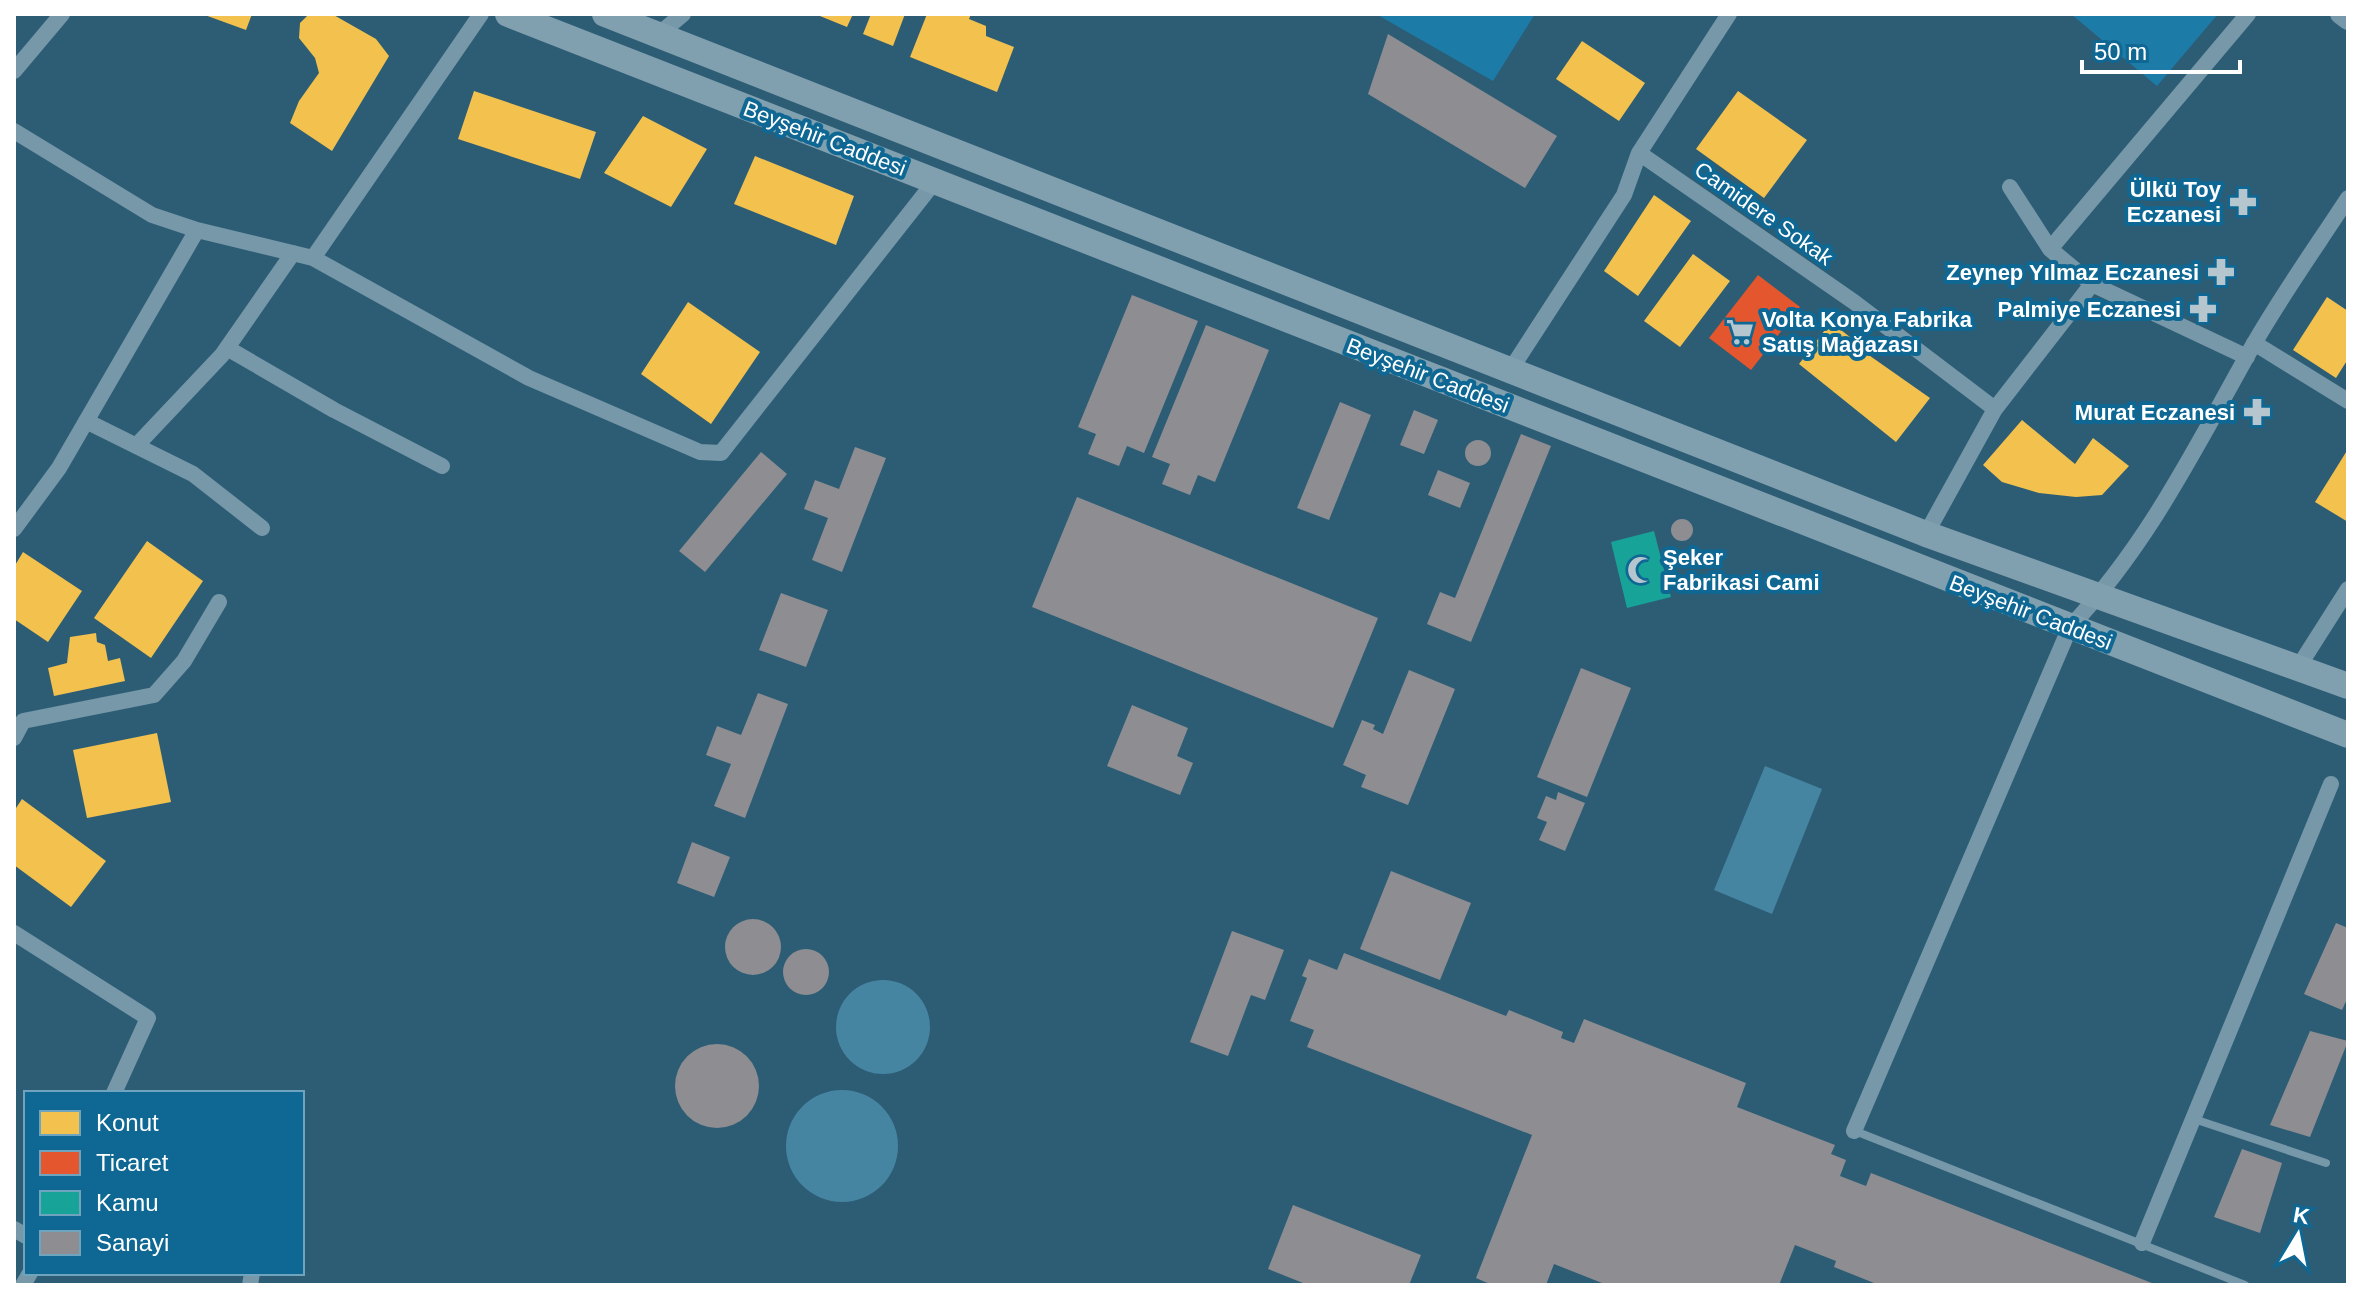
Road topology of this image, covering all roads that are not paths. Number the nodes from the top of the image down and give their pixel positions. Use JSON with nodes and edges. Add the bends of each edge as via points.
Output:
{"nodes":[{"id":1,"x":62,"y":14,"type":"edge"},
{"id":2,"x":481,"y":14,"type":"edge"},
{"id":3,"x":508,"y":14,"type":"edge"},
{"id":4,"x":605,"y":14,"type":"edge"},
{"id":5,"x":683,"y":14,"type":"edge"},
{"id":6,"x":1729,"y":14,"type":"edge"},
{"id":7,"x":2248,"y":14,"type":"edge"},
{"id":8,"x":2340,"y":14,"type":"edge"},
{"id":9,"x":2348,"y":20,"type":"edge"},
{"id":10,"x":658,"y":35,"type":"junction"},
{"id":11,"x":14,"y":71,"type":"edge"},
{"id":12,"x":14,"y":131,"type":"edge"},
{"id":13,"x":1639,"y":153,"type":"junction"},
{"id":14,"x":935,"y":181,"type":"junction"},
{"id":15,"x":2010,"y":187,"type":"dead end"},
{"id":16,"x":2348,"y":198,"type":"edge"},
{"id":17,"x":197,"y":230,"type":"junction"},
{"id":18,"x":2050,"y":249,"type":"junction"},
{"id":19,"x":293,"y":253,"type":"junction"},
{"id":20,"x":313,"y":258,"type":"junction"},
{"id":21,"x":2092,"y":284,"type":"junction"},
{"id":22,"x":227,"y":348,"type":"junction"},
{"id":23,"x":2250,"y":350,"type":"junction"},
{"id":24,"x":1511,"y":369,"type":"junction"},
{"id":25,"x":2348,"y":401,"type":"edge"},
{"id":26,"x":1995,"y":409,"type":"junction"},
{"id":27,"x":86,"y":421,"type":"junction"},
{"id":28,"x":136,"y":446,"type":"junction"},
{"id":29,"x":442,"y":466,"type":"dead end"},
{"id":30,"x":262,"y":528,"type":"dead end"},
{"id":31,"x":14,"y":529,"type":"edge"},
{"id":32,"x":1926,"y":534,"type":"junction"},
{"id":33,"x":2348,"y":589,"type":"edge"},
{"id":34,"x":2101,"y":594,"type":"junction"},
{"id":35,"x":219,"y":602,"type":"dead end"},
{"id":36,"x":2070,"y":627,"type":"junction"},
{"id":37,"x":2299,"y":666,"type":"junction"},
{"id":38,"x":2348,"y":686,"type":"edge"},
{"id":39,"x":19,"y":718,"type":"edge"},
{"id":40,"x":2348,"y":735,"type":"edge"},
{"id":41,"x":14,"y":738,"type":"edge"},
{"id":42,"x":2331,"y":784,"type":"dead end"},
{"id":43,"x":14,"y":933,"type":"edge"},
{"id":44,"x":119,"y":1091,"type":"edge"},
{"id":45,"x":2193,"y":1119,"type":"junction"},
{"id":46,"x":1854,"y":1131,"type":"joint"},
{"id":47,"x":2326,"y":1163,"type":"dead end"},
{"id":48,"x":2142,"y":1243,"type":"junction"},
{"id":49,"x":2245,"y":1285,"type":"edge"}],
"edges":[{"from":1,"to":11,"type":"street"},
{"from":2,"to":20,"type":"street"},
{"from":3,"to":14,"type":"main road","name":"Beyşehir Caddesi"},
{"from":4,"to":10,"type":"main road","name":"Beyşehir Caddesi"},
{"from":5,"to":10,"type":"street"},
{"from":6,"to":13,"type":"street"},
{"from":7,"to":18,"type":"street"},
{"from":8,"to":9,"type":"street"},
{"from":10,"to":24,"type":"main road","name":"Beyşehir Caddesi"},
{"from":12,"to":17,"type":"street","via":[[152,215]]},
{"from":13,"to":24,"type":"street","via":[[1624,195]]},
{"from":13,"to":26,"type":"street","name":"Camidere Sokak","via":[[1854,302]]},
{"from":14,"to":20,"type":"street","via":[[721,453],[700,452],[529,378]]},
{"from":14,"to":36,"type":"main road","name":"Beyşehir Caddesi"},
{"from":15,"to":18,"type":"street"},
{"from":16,"to":23,"type":"street"},
{"from":17,"to":19,"type":"street"},
{"from":17,"to":27,"type":"street"},
{"from":18,"to":21,"type":"street"},
{"from":19,"to":20,"type":"street"},
{"from":19,"to":22,"type":"street"},
{"from":21,"to":23,"type":"street"},
{"from":21,"to":26,"type":"street"},
{"from":22,"to":28,"type":"street"},
{"from":22,"to":29,"type":"street"},
{"from":23,"to":25,"type":"street"},
{"from":23,"to":34,"type":"street","via":[[2162,507]]},
{"from":24,"to":32,"type":"main road","name":"Beyşehir Caddesi"},
{"from":26,"to":32,"type":"street"},
{"from":27,"to":28,"type":"street"},
{"from":27,"to":31,"type":"street"},
{"from":28,"to":30,"type":"street","via":[[193,474]]},
{"from":32,"to":34,"type":"main road","name":"Beyşehir Caddesi"},
{"from":33,"to":37,"type":"street"},
{"from":34,"to":36,"type":"street"},
{"from":34,"to":37,"type":"main road","name":"Beyşehir Caddesi"},
{"from":35,"to":39,"type":"street","via":[[184,661],[154,695]]},
{"from":36,"to":40,"type":"main road","name":"Beyşehir Caddesi"},
{"from":36,"to":46,"type":"street"},
{"from":37,"to":38,"type":"main road","name":"Beyşehir Caddesi"},
{"from":39,"to":41,"type":"street"},
{"from":42,"to":45,"type":"street"},
{"from":43,"to":44,"type":"street","via":[[148,1018]]},
{"from":45,"to":47,"type":"lane"},
{"from":45,"to":48,"type":"street"},
{"from":46,"to":48,"type":"lane"},
{"from":48,"to":49,"type":"lane"}]}
